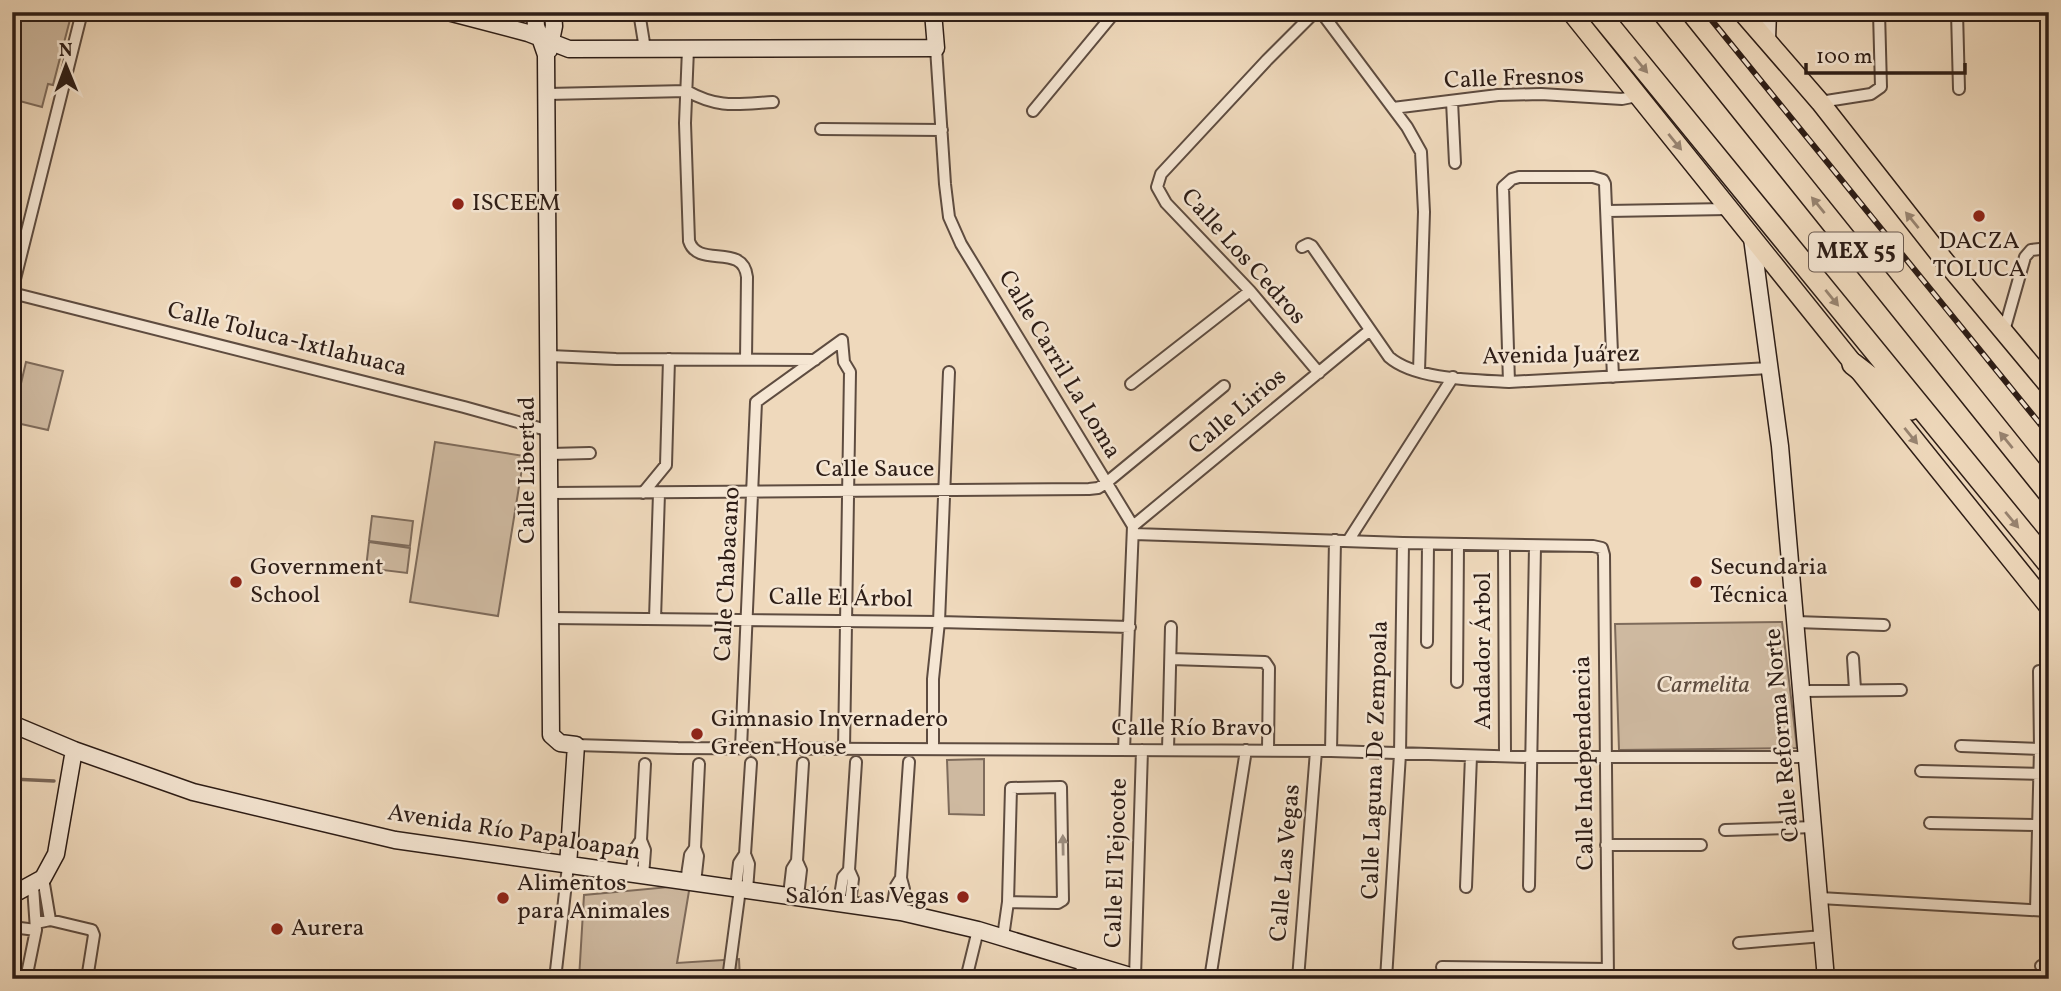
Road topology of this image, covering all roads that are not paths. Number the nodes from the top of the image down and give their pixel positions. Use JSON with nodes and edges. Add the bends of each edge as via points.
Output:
{"nodes":[{"id":1,"x":82,"y":12,"type":"edge"},
{"id":2,"x":448,"y":12,"type":"edge"},
{"id":3,"x":535,"y":12,"type":"edge"},
{"id":4,"x":553,"y":12,"type":"edge"},
{"id":5,"x":639,"y":12,"type":"edge"},
{"id":6,"x":933,"y":12,"type":"edge"},
{"id":7,"x":1115,"y":12,"type":"edge"},
{"id":8,"x":1315,"y":12,"type":"edge"},
{"id":9,"x":1321,"y":12,"type":"edge"},
{"id":10,"x":1571,"y":12,"type":"edge"},
{"id":11,"x":1598,"y":12,"type":"edge"},
{"id":12,"x":1663,"y":12,"type":"edge"},
{"id":13,"x":1742,"y":12,"type":"edge"},
{"id":14,"x":1768,"y":12,"type":"edge"},
{"id":15,"x":1879,"y":12,"type":"edge"},
{"id":16,"x":1956,"y":12,"type":"edge"},
{"id":17,"x":1767,"y":39,"type":"junction"},
{"id":18,"x":547,"y":45,"type":"junction"},
{"id":19,"x":936,"y":48,"type":"junction"},
{"id":20,"x":645,"y":49,"type":"junction"},
{"id":21,"x":688,"y":50,"type":"junction"},
{"id":22,"x":1959,"y":89,"type":"dead end"},
{"id":23,"x":687,"y":91,"type":"junction"},
{"id":24,"x":547,"y":94,"type":"junction"},
{"id":25,"x":1637,"y":96,"type":"junction"},
{"id":26,"x":1452,"y":101,"type":"junction"},
{"id":27,"x":773,"y":102,"type":"dead end"},
{"id":28,"x":1820,"y":102,"type":"junction"},
{"id":29,"x":1393,"y":108,"type":"junction"},
{"id":30,"x":1033,"y":111,"type":"dead end"},
{"id":31,"x":821,"y":129,"type":"dead end"},
{"id":32,"x":942,"y":130,"type":"junction"},
{"id":33,"x":1455,"y":163,"type":"dead end"},
{"id":34,"x":1728,"y":209,"type":"junction"},
{"id":35,"x":1607,"y":211,"type":"junction"},
{"id":36,"x":1752,"y":237,"type":"junction"},
{"id":37,"x":1302,"y":247,"type":"dead end"},
{"id":38,"x":2049,"y":248,"type":"edge"},
{"id":39,"x":1250,"y":290,"type":"junction"},
{"id":40,"x":12,"y":292,"type":"edge"},
{"id":41,"x":1370,"y":330,"type":"junction"},
{"id":42,"x":2004,"y":331,"type":"junction"},
{"id":43,"x":550,"y":356,"type":"junction"},
{"id":44,"x":668,"y":359,"type":"junction"},
{"id":45,"x":746,"y":359,"type":"junction"},
{"id":46,"x":815,"y":360,"type":"junction"},
{"id":47,"x":1853,"y":364,"type":"junction"},
{"id":48,"x":1770,"y":368,"type":"junction"},
{"id":49,"x":1419,"y":371,"type":"junction"},
{"id":50,"x":949,"y":372,"type":"dead end"},
{"id":51,"x":1319,"y":373,"type":"junction"},
{"id":52,"x":1453,"y":377,"type":"junction"},
{"id":53,"x":1613,"y":377,"type":"junction"},
{"id":54,"x":1509,"y":382,"type":"junction"},
{"id":55,"x":1131,"y":384,"type":"dead end"},
{"id":56,"x":1224,"y":386,"type":"dead end"},
{"id":57,"x":2049,"y":386,"type":"edge"},
{"id":58,"x":1938,"y":429,"type":"junction"},
{"id":59,"x":550,"y":431,"type":"junction"},
{"id":60,"x":590,"y":453,"type":"dead end"},
{"id":61,"x":550,"y":454,"type":"junction"},
{"id":62,"x":1106,"y":482,"type":"junction"},
{"id":63,"x":753,"y":490,"type":"junction"},
{"id":64,"x":848,"y":491,"type":"junction"},
{"id":65,"x":944,"y":491,"type":"junction"},
{"id":66,"x":550,"y":493,"type":"junction"},
{"id":67,"x":643,"y":493,"type":"junction"},
{"id":68,"x":659,"y":493,"type":"junction"},
{"id":69,"x":2049,"y":493,"type":"edge"},
{"id":70,"x":1134,"y":530,"type":"junction"},
{"id":71,"x":1335,"y":541,"type":"junction"},
{"id":72,"x":1348,"y":541,"type":"junction"},
{"id":73,"x":1403,"y":543,"type":"junction"},
{"id":74,"x":1428,"y":544,"type":"junction"},
{"id":75,"x":1458,"y":545,"type":"junction"},
{"id":76,"x":1504,"y":546,"type":"junction"},
{"id":77,"x":1535,"y":546,"type":"junction"},
{"id":78,"x":2049,"y":564,"type":"edge"},
{"id":79,"x":2049,"y":607,"type":"edge"},
{"id":80,"x":551,"y":618,"type":"junction"},
{"id":81,"x":655,"y":619,"type":"junction"},
{"id":82,"x":748,"y":619,"type":"junction"},
{"id":83,"x":846,"y":620,"type":"junction"},
{"id":84,"x":939,"y":621,"type":"junction"},
{"id":85,"x":1797,"y":622,"type":"junction"},
{"id":86,"x":1884,"y":625,"type":"dead end"},
{"id":87,"x":1130,"y":627,"type":"junction"},
{"id":88,"x":1171,"y":627,"type":"dead end"},
{"id":89,"x":1427,"y":642,"type":"dead end"},
{"id":90,"x":1853,"y":658,"type":"dead end"},
{"id":91,"x":1171,"y":659,"type":"junction"},
{"id":92,"x":2039,"y":671,"type":"dead end"},
{"id":93,"x":1457,"y":682,"type":"dead end"},
{"id":94,"x":1855,"y":689,"type":"junction"},
{"id":95,"x":1901,"y":690,"type":"dead end"},
{"id":96,"x":1802,"y":691,"type":"junction"},
{"id":97,"x":12,"y":724,"type":"edge"},
{"id":98,"x":576,"y":745,"type":"junction"},
{"id":99,"x":1961,"y":746,"type":"dead end"},
{"id":100,"x":741,"y":748,"type":"junction"},
{"id":101,"x":2040,"y":748,"type":"junction"},
{"id":102,"x":844,"y":749,"type":"junction"},
{"id":103,"x":933,"y":749,"type":"junction"},
{"id":104,"x":74,"y":750,"type":"junction"},
{"id":105,"x":1124,"y":750,"type":"junction"},
{"id":106,"x":1142,"y":750,"type":"junction"},
{"id":107,"x":1168,"y":750,"type":"junction"},
{"id":108,"x":1246,"y":750,"type":"junction"},
{"id":109,"x":1268,"y":750,"type":"junction"},
{"id":110,"x":1316,"y":751,"type":"junction"},
{"id":111,"x":1331,"y":751,"type":"junction"},
{"id":112,"x":1400,"y":754,"type":"junction"},
{"id":113,"x":1471,"y":756,"type":"junction"},
{"id":114,"x":1506,"y":757,"type":"junction"},
{"id":115,"x":1530,"y":757,"type":"junction"},
{"id":116,"x":1605,"y":757,"type":"junction"},
{"id":117,"x":1807,"y":757,"type":"junction"},
{"id":118,"x":856,"y":762,"type":"dead end"},
{"id":119,"x":909,"y":762,"type":"dead end"},
{"id":120,"x":751,"y":763,"type":"dead end"},
{"id":121,"x":803,"y":763,"type":"dead end"},
{"id":122,"x":645,"y":764,"type":"dead end"},
{"id":123,"x":699,"y":764,"type":"dead end"},
{"id":124,"x":1921,"y":771,"type":"dead end"},
{"id":125,"x":2040,"y":774,"type":"junction"},
{"id":126,"x":1930,"y":823,"type":"dead end"},
{"id":127,"x":2038,"y":825,"type":"junction"},
{"id":128,"x":1814,"y":827,"type":"junction"},
{"id":129,"x":1725,"y":830,"type":"dead end"},
{"id":130,"x":1606,"y":845,"type":"junction"},
{"id":131,"x":1701,"y":845,"type":"dead end"},
{"id":132,"x":568,"y":866,"type":"junction"},
{"id":133,"x":637,"y":875,"type":"junction"},
{"id":134,"x":38,"y":882,"type":"junction"},
{"id":135,"x":690,"y":882,"type":"junction"},
{"id":136,"x":1529,"y":886,"type":"dead end"},
{"id":137,"x":1466,"y":887,"type":"dead end"},
{"id":138,"x":741,"y":889,"type":"junction"},
{"id":139,"x":15,"y":894,"type":"edge"},
{"id":140,"x":794,"y":896,"type":"junction"},
{"id":141,"x":1820,"y":898,"type":"junction"},
{"id":142,"x":845,"y":902,"type":"junction"},
{"id":143,"x":1008,"y":902,"type":"junction"},
{"id":144,"x":2036,"y":910,"type":"junction"},
{"id":145,"x":34,"y":911,"type":"junction"},
{"id":146,"x":896,"y":911,"type":"junction"},
{"id":147,"x":2049,"y":911,"type":"edge"},
{"id":148,"x":50,"y":920,"type":"junction"},
{"id":149,"x":36,"y":926,"type":"junction"},
{"id":150,"x":12,"y":927,"type":"edge"},
{"id":151,"x":978,"y":930,"type":"junction"},
{"id":152,"x":1823,"y":936,"type":"junction"},
{"id":153,"x":1003,"y":937,"type":"junction"},
{"id":154,"x":1739,"y":943,"type":"dead end"},
{"id":155,"x":1083,"y":961,"type":"junction"},
{"id":156,"x":1443,"y":967,"type":"dead end"},
{"id":157,"x":1608,"y":974,"type":"edge"},
{"id":158,"x":1137,"y":978,"type":"edge"},
{"id":159,"x":26,"y":979,"type":"edge"},
{"id":160,"x":87,"y":979,"type":"edge"},
{"id":161,"x":555,"y":979,"type":"edge"},
{"id":162,"x":728,"y":979,"type":"edge"},
{"id":163,"x":966,"y":979,"type":"edge"},
{"id":164,"x":1080,"y":979,"type":"edge"},
{"id":165,"x":1210,"y":979,"type":"edge"},
{"id":166,"x":1298,"y":979,"type":"edge"},
{"id":167,"x":1386,"y":979,"type":"edge"},
{"id":168,"x":1826,"y":979,"type":"edge"}],
"edges":[{"from":1,"to":40,"type":"street"},
{"from":2,"to":18,"type":"main road"},
{"from":3,"to":18,"type":"main road","name":"Calle Libertad"},
{"from":4,"to":18,"type":"main road","name":"Calle Libertad"},
{"from":5,"to":20,"type":"street"},
{"from":6,"to":19,"type":"main road"},
{"from":7,"to":30,"type":"street"},
{"from":8,"to":39,"type":"street","name":"Calle Los Cedros","via":[[1158,180],[1158,192],[1166,203]]},
{"from":9,"to":29,"type":"street"},
{"from":10,"to":25,"type":"main road"},
{"from":11,"to":58,"type":"highway","number":"MEX 55","one_way":true},
{"from":69,"to":12,"type":"highway","number":"MEX 55","one_way":true},
{"from":13,"to":17,"type":"main road"},
{"from":14,"to":17,"type":"main road"},
{"from":15,"to":28,"type":"street","via":[[1881,87],[1877,92]]},
{"from":16,"to":22,"type":"street"},
{"from":17,"to":28,"type":"main road"},
{"from":18,"to":20,"type":"main road"},
{"from":18,"to":24,"type":"main road","name":"Calle Libertad"},
{"from":19,"to":21,"type":"main road"},
{"from":19,"to":32,"type":"street"},
{"from":20,"to":21,"type":"main road"},
{"from":21,"to":23,"type":"street"},
{"from":23,"to":24,"type":"street"},
{"from":23,"to":27,"type":"street","via":[[724,104]]},
{"from":23,"to":45,"type":"street","via":[[689,245],[695,252],[729,257],[745,267]]},
{"from":24,"to":43,"type":"main road","name":"Calle Libertad"},
{"from":25,"to":26,"type":"street","name":"Calle Fresnos","via":[[1514,94]]},
{"from":25,"to":34,"type":"main road","one_way":true},
{"from":26,"to":29,"type":"street","name":"Calle Fresnos"},
{"from":26,"to":33,"type":"street"},
{"from":42,"to":28,"type":"main road","one_way":true},
{"from":29,"to":49,"type":"street","via":[[1416,141],[1423,163]]},
{"from":31,"to":32,"type":"street"},
{"from":32,"to":62,"type":"street","name":"Calle Carril La Loma","via":[[949,217],[961,244]]},
{"from":34,"to":35,"type":"street"},
{"from":34,"to":36,"type":"main road"},
{"from":35,"to":53,"type":"street"},
{"from":35,"to":54,"type":"street","via":[[1603,180],[1593,177],[1518,177],[1503,187]]},
{"from":36,"to":47,"type":"main road"},
{"from":36,"to":48,"type":"main road","name":"Calle Reforma Norte"},
{"from":37,"to":41,"type":"street","name":"Avenida Juárez","via":[[1312,246]]},
{"from":38,"to":42,"type":"street","via":[[2031,250],[2025,257]]},
{"from":39,"to":51,"type":"street","name":"Calle Los Cedros"},
{"from":39,"to":55,"type":"street"},
{"from":40,"to":59,"type":"street","name":"Calle Toluca-Ixtlahuaca"},
{"from":41,"to":49,"type":"street","name":"Avenida Juárez","via":[[1389,357]]},
{"from":41,"to":51,"type":"street","name":"Calle Lirios"},
{"from":42,"to":57,"type":"main road"},
{"from":43,"to":44,"type":"street"},
{"from":43,"to":59,"type":"main road","name":"Calle Libertad"},
{"from":44,"to":45,"type":"street"},
{"from":44,"to":67,"type":"street","via":[[666,465]]},
{"from":45,"to":46,"type":"street"},
{"from":46,"to":63,"type":"street","name":"Calle Chabacano","via":[[756,401]]},
{"from":46,"to":64,"type":"street","via":[[842,340],[850,372]]},
{"from":47,"to":58,"type":"highway"},
{"from":47,"to":79,"type":"main road","one_way":true},
{"from":48,"to":53,"type":"street","name":"Avenida Juárez"},
{"from":48,"to":85,"type":"main road","name":"Calle Reforma Norte"},
{"from":49,"to":52,"type":"street","name":"Avenida Juárez"},
{"from":50,"to":65,"type":"street"},
{"from":51,"to":70,"type":"street","name":"Calle Lirios"},
{"from":52,"to":54,"type":"street","name":"Avenida Juárez"},
{"from":52,"to":72,"type":"street"},
{"from":53,"to":54,"type":"street","name":"Avenida Juárez"},
{"from":56,"to":62,"type":"street"},
{"from":58,"to":78,"type":"highway","number":"MEX 55","one_way":true},
{"from":59,"to":61,"type":"main road","name":"Calle Libertad"},
{"from":60,"to":61,"type":"street"},
{"from":61,"to":66,"type":"main road","name":"Calle Libertad"},
{"from":62,"to":65,"type":"street","name":"Calle Sauce","via":[[1089,489]]},
{"from":62,"to":70,"type":"street","name":"Calle Carril La Loma"},
{"from":63,"to":64,"type":"street","name":"Calle Sauce"},
{"from":63,"to":68,"type":"street","name":"Calle Sauce"},
{"from":63,"to":82,"type":"street","name":"Calle Chabacano"},
{"from":64,"to":65,"type":"street","name":"Calle Sauce"},
{"from":64,"to":83,"type":"street"},
{"from":65,"to":84,"type":"street"},
{"from":66,"to":67,"type":"street","name":"Calle Sauce"},
{"from":66,"to":80,"type":"main road","name":"Calle Libertad"},
{"from":67,"to":68,"type":"street","name":"Calle Sauce"},
{"from":68,"to":81,"type":"street"},
{"from":70,"to":71,"type":"street"},
{"from":70,"to":87,"type":"street"},
{"from":71,"to":72,"type":"street"},
{"from":71,"to":111,"type":"street"},
{"from":72,"to":73,"type":"street"},
{"from":73,"to":74,"type":"street"},
{"from":73,"to":112,"type":"street","name":"Calle Laguna De Zempoala"},
{"from":74,"to":75,"type":"street"},
{"from":74,"to":89,"type":"street"},
{"from":75,"to":76,"type":"street"},
{"from":75,"to":93,"type":"street"},
{"from":76,"to":77,"type":"street"},
{"from":76,"to":114,"type":"street","name":"Andador Árbol"},
{"from":77,"to":115,"type":"street"},
{"from":77,"to":116,"type":"street","name":"Calle Independencia","via":[[1602,548]]},
{"from":80,"to":81,"type":"street","name":"Calle El Árbol"},
{"from":80,"to":98,"type":"main road","name":"Calle Libertad","via":[[551,735],[560,743]]},
{"from":81,"to":82,"type":"street","name":"Calle El Árbol"},
{"from":82,"to":83,"type":"street","name":"Calle El Árbol"},
{"from":82,"to":100,"type":"street","name":"Calle Chabacano"},
{"from":83,"to":84,"type":"street","name":"Calle El Árbol"},
{"from":83,"to":102,"type":"street"},
{"from":84,"to":87,"type":"street","name":"Calle El Árbol"},
{"from":84,"to":103,"type":"street"},
{"from":85,"to":86,"type":"street"},
{"from":85,"to":96,"type":"main road","name":"Calle Reforma Norte"},
{"from":87,"to":105,"type":"street"},
{"from":88,"to":91,"type":"street"},
{"from":90,"to":94,"type":"street"},
{"from":91,"to":107,"type":"street"},
{"from":91,"to":109,"type":"street","via":[[1268,664]]},
{"from":92,"to":101,"type":"street"},
{"from":94,"to":95,"type":"street"},
{"from":94,"to":96,"type":"street"},
{"from":96,"to":117,"type":"main road","name":"Calle Reforma Norte"},
{"from":97,"to":104,"type":"main road","name":"Avenida Río Papaloapan"},
{"from":98,"to":100,"type":"street","name":"Calle Río Bravo"},
{"from":98,"to":132,"type":"main road"},
{"from":99,"to":101,"type":"street"},
{"from":100,"to":102,"type":"street","name":"Calle Río Bravo"},
{"from":101,"to":125,"type":"street"},
{"from":102,"to":103,"type":"street","name":"Calle Río Bravo"},
{"from":103,"to":105,"type":"street","name":"Calle Río Bravo"},
{"from":104,"to":132,"type":"main road","name":"Avenida Río Papaloapan","via":[[193,792],[285,815],[395,840]]},
{"from":104,"to":134,"type":"main road","via":[[56,855]]},
{"from":105,"to":106,"type":"street","name":"Calle Río Bravo"},
{"from":106,"to":107,"type":"street","name":"Calle Río Bravo"},
{"from":106,"to":158,"type":"street","name":"Calle El Tejocote"},
{"from":107,"to":108,"type":"street","name":"Calle Río Bravo"},
{"from":108,"to":109,"type":"street","name":"Calle Río Bravo"},
{"from":108,"to":165,"type":"street"},
{"from":109,"to":110,"type":"street","name":"Calle Río Bravo"},
{"from":110,"to":111,"type":"street","name":"Calle Río Bravo"},
{"from":110,"to":166,"type":"street","name":"Calle Las Vegas"},
{"from":111,"to":112,"type":"street","name":"Calle Río Bravo"},
{"from":112,"to":113,"type":"street","name":"Calle Río Bravo"},
{"from":112,"to":167,"type":"street","name":"Calle Laguna De Zempoala"},
{"from":113,"to":114,"type":"street","name":"Calle Río Bravo"},
{"from":113,"to":137,"type":"street"},
{"from":114,"to":115,"type":"street","name":"Calle Río Bravo"},
{"from":115,"to":116,"type":"street","name":"Calle Río Bravo"},
{"from":115,"to":136,"type":"street"},
{"from":116,"to":117,"type":"street","name":"Calle Río Bravo"},
{"from":116,"to":130,"type":"street","name":"Calle Independencia"},
{"from":117,"to":128,"type":"main road","name":"Calle Reforma Norte"},
{"from":118,"to":142,"type":"street","via":[[849,870],[843,877]]},
{"from":119,"to":146,"type":"street"},
{"from":120,"to":138,"type":"street","via":[[745,854],[739,863]]},
{"from":121,"to":140,"type":"street","via":[[797,861],[792,869]]},
{"from":122,"to":133,"type":"street","via":[[641,840],[635,849]]},
{"from":123,"to":135,"type":"street"},
{"from":124,"to":125,"type":"street"},
{"from":125,"to":127,"type":"street"},
{"from":126,"to":127,"type":"street"},
{"from":127,"to":144,"type":"street"},
{"from":128,"to":129,"type":"street"},
{"from":128,"to":141,"type":"main road","name":"Calle Reforma Norte"},
{"from":130,"to":131,"type":"street"},
{"from":130,"to":157,"type":"street","name":"Calle Independencia"},
{"from":132,"to":133,"type":"main road","name":"Avenida Río Papaloapan"},
{"from":132,"to":161,"type":"street"},
{"from":133,"to":135,"type":"main road","name":"Avenida Río Papaloapan"},
{"from":134,"to":139,"type":"main road"},
{"from":134,"to":145,"type":"street"},
{"from":134,"to":148,"type":"street"},
{"from":135,"to":138,"type":"main road","name":"Avenida Río Papaloapan"},
{"from":138,"to":140,"type":"main road","name":"Avenida Río Papaloapan"},
{"from":138,"to":162,"type":"street"},
{"from":139,"to":145,"type":"street"},
{"from":140,"to":142,"type":"main road","name":"Avenida Río Papaloapan"},
{"from":141,"to":144,"type":"street"},
{"from":141,"to":152,"type":"main road","name":"Calle Reforma Norte"},
{"from":142,"to":146,"type":"main road","name":"Avenida Río Papaloapan"},
{"from":143,"to":143,"type":"street","one_way":true,"via":[[1063,900],[1061,787],[1011,788]]},
{"from":143,"to":153,"type":"street"},
{"from":144,"to":147,"type":"street"},
{"from":145,"to":149,"type":"street"},
{"from":146,"to":151,"type":"main road","name":"Avenida Río Papaloapan"},
{"from":148,"to":149,"type":"street"},
{"from":148,"to":160,"type":"street","via":[[92,930]]},
{"from":149,"to":150,"type":"street"},
{"from":149,"to":159,"type":"street"},
{"from":151,"to":153,"type":"main road","name":"Avenida Río Papaloapan"},
{"from":151,"to":163,"type":"street"},
{"from":152,"to":154,"type":"street"},
{"from":152,"to":168,"type":"main road","name":"Calle Reforma Norte"},
{"from":153,"to":155,"type":"main road","name":"Avenida Río Papaloapan"},
{"from":155,"to":158,"type":"main road","name":"Avenida Río Papaloapan"},
{"from":155,"to":164,"type":"street"},
{"from":156,"to":157,"type":"street"}]}
